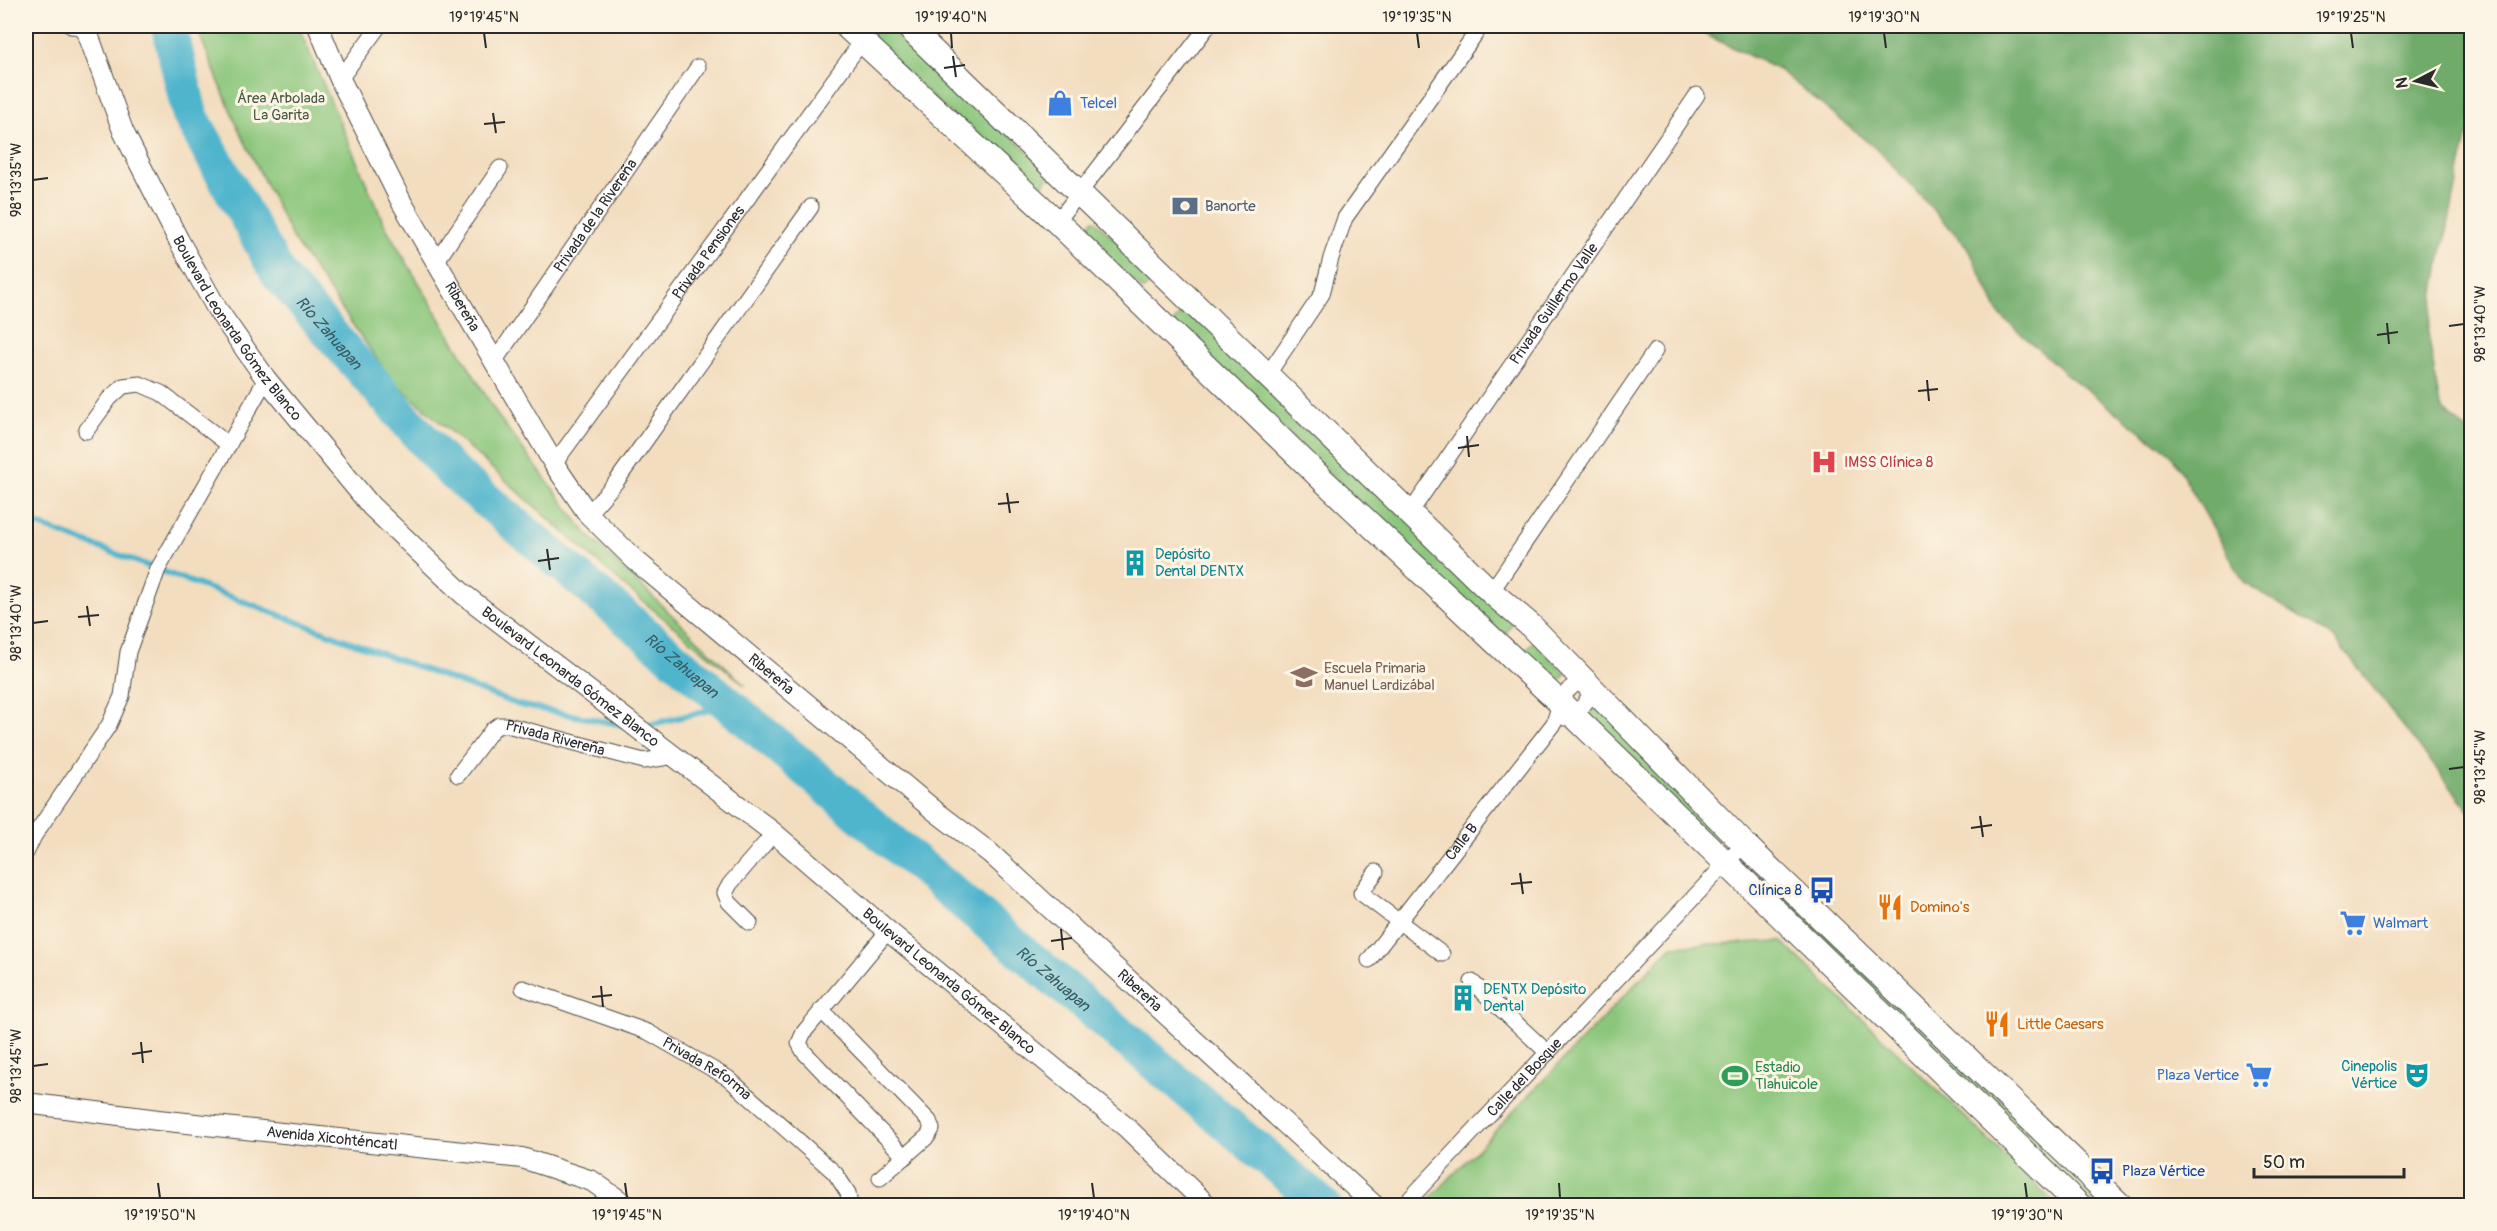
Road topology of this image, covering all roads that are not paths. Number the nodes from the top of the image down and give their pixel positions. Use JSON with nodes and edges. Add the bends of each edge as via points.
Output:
{"nodes":[{"id":1,"x":80,"y":26,"type":"edge"},
{"id":2,"x":318,"y":26,"type":"edge"},
{"id":3,"x":379,"y":26,"type":"edge"},
{"id":4,"x":907,"y":26,"type":"edge"},
{"id":5,"x":1208,"y":26,"type":"edge"},
{"id":6,"x":1481,"y":26,"type":"edge"},
{"id":7,"x":854,"y":33,"type":"edge"},
{"id":8,"x":698,"y":67,"type":"dead end"},
{"id":9,"x":340,"y":80,"type":"junction"},
{"id":10,"x":1697,"y":95,"type":"dead end"},
{"id":11,"x":500,"y":168,"type":"dead end"},
{"id":12,"x":1080,"y":192,"type":"junction"},
{"id":13,"x":811,"y":207,"type":"dead end"},
{"id":14,"x":1057,"y":222,"type":"junction"},
{"id":15,"x":436,"y":262,"type":"junction"},
{"id":16,"x":1655,"y":351,"type":"dead end"},
{"id":17,"x":494,"y":362,"type":"junction"},
{"id":18,"x":1268,"y":374,"type":"junction"},
{"id":19,"x":266,"y":379,"type":"junction"},
{"id":20,"x":86,"y":431,"type":"dead end"},
{"id":21,"x":229,"y":445,"type":"junction"},
{"id":22,"x":554,"y":464,"type":"junction"},
{"id":23,"x":1410,"y":513,"type":"junction"},
{"id":24,"x":588,"y":514,"type":"junction"},
{"id":25,"x":1491,"y":592,"type":"junction"},
{"id":26,"x":1587,"y":684,"type":"junction"},
{"id":27,"x":1562,"y":714,"type":"junction"},
{"id":28,"x":675,"y":756,"type":"junction"},
{"id":29,"x":458,"y":776,"type":"dead end"},
{"id":30,"x":774,"y":833,"type":"junction"},
{"id":31,"x":1744,"y":844,"type":"junction"},
{"id":32,"x":26,"y":853,"type":"edge"},
{"id":33,"x":1726,"y":862,"type":"junction"},
{"id":34,"x":1376,"y":872,"type":"dead end"},
{"id":35,"x":1401,"y":921,"type":"junction"},
{"id":36,"x":750,"y":923,"type":"dead end"},
{"id":37,"x":888,"y":931,"type":"junction"},
{"id":38,"x":1442,"y":954,"type":"dead end"},
{"id":39,"x":1370,"y":960,"type":"dead end"},
{"id":40,"x":1472,"y":982,"type":"dead end"},
{"id":41,"x":523,"y":988,"type":"dead end"},
{"id":42,"x":821,"y":1010,"type":"junction"},
{"id":43,"x":1548,"y":1053,"type":"junction"},
{"id":44,"x":26,"y":1103,"type":"edge"},
{"id":45,"x":905,"y":1157,"type":"junction"},
{"id":46,"x":880,"y":1178,"type":"dead end"},
{"id":47,"x":627,"y":1206,"type":"edge"},
{"id":48,"x":850,"y":1206,"type":"edge"},
{"id":49,"x":1208,"y":1206,"type":"edge"},
{"id":50,"x":1375,"y":1206,"type":"edge"},
{"id":51,"x":1403,"y":1206,"type":"edge"},
{"id":52,"x":2080,"y":1206,"type":"edge"},
{"id":53,"x":2121,"y":1206,"type":"edge"}],
"edges":[{"from":1,"to":19,"type":"street","name":"Boulevard Leonarda Gómez Blanco","via":[[123,131],[179,241],[217,309]]},
{"from":2,"to":9,"type":"street","name":"Ribereña"},
{"from":3,"to":9,"type":"street"},
{"from":4,"to":12,"type":"main road"},
{"from":5,"to":12,"type":"street"},
{"from":6,"to":18,"type":"street","via":[[1345,218],[1322,294]]},
{"from":7,"to":14,"type":"main road"},
{"from":7,"to":22,"type":"street","name":"Privada Pensiones"},
{"from":8,"to":17,"type":"street","name":"Privada de la Rivereña"},
{"from":9,"to":15,"type":"street","name":"Ribereña"},
{"from":10,"to":23,"type":"street","name":"Privada Guillermo Valle"},
{"from":11,"to":15,"type":"street"},
{"from":12,"to":14,"type":"street"},
{"from":12,"to":18,"type":"main road"},
{"from":13,"to":24,"type":"street","via":[[616,482]]},
{"from":14,"to":27,"type":"main road"},
{"from":15,"to":17,"type":"street","name":"Ribereña"},
{"from":16,"to":25,"type":"street"},
{"from":17,"to":22,"type":"street","name":"Ribereña"},
{"from":18,"to":23,"type":"main road"},
{"from":19,"to":21,"type":"street"},
{"from":19,"to":28,"type":"street","name":"Boulevard Leonarda Gómez Blanco","via":[[371,506],[463,594]]},
{"from":20,"to":21,"type":"street","via":[[123,386],[140,384],[161,393]]},
{"from":21,"to":32,"type":"street","via":[[158,569],[128,652],[122,696],[109,725]]},
{"from":22,"to":24,"type":"street","name":"Ribereña"},
{"from":23,"to":25,"type":"main road"},
{"from":24,"to":50,"type":"street","name":"Ribereña","via":[[635,560],[990,853]]},
{"from":25,"to":26,"type":"main road","via":[[1531,626]]},
{"from":26,"to":27,"type":"street","name":"Calle B","via":[[1568,689]]},
{"from":26,"to":27,"type":"street","name":"Calle B","via":[[1586,703],[1579,711]]},
{"from":26,"to":31,"type":"main road"},
{"from":27,"to":33,"type":"main road"},
{"from":27,"to":35,"type":"street","name":"Calle B"},
{"from":28,"to":29,"type":"street","name":"Privada Rivereña","via":[[644,761],[499,725]]},
{"from":28,"to":30,"type":"street","name":"Boulevard Leonarda Gómez Blanco"},
{"from":30,"to":36,"type":"street","via":[[725,893]]},
{"from":30,"to":37,"type":"street","name":"Boulevard Leonarda Gómez Blanco"},
{"from":31,"to":33,"type":"street","name":"Calle del Bosque"},
{"from":31,"to":53,"type":"main road"},
{"from":33,"to":43,"type":"street","name":"Calle del Bosque"},
{"from":33,"to":52,"type":"main road"},
{"from":34,"to":35,"type":"street","via":[[1360,893]]},
{"from":35,"to":38,"type":"street"},
{"from":35,"to":39,"type":"street","name":"Calle B"},
{"from":37,"to":42,"type":"street"},
{"from":37,"to":49,"type":"street","name":"Boulevard Leonarda Gómez Blanco","via":[[1127,1128]]},
{"from":40,"to":43,"type":"street"},
{"from":41,"to":48,"type":"street","name":"Privada Reforma","via":[[648,1032],[728,1078],[835,1173],[848,1192]]},
{"from":42,"to":45,"type":"street","via":[[799,1042],[804,1052]]},
{"from":42,"to":45,"type":"street","via":[[929,1121],[932,1129],[928,1136]]},
{"from":43,"to":51,"type":"street","name":"Calle del Bosque"},
{"from":44,"to":47,"type":"street","name":"Avenida Xicohténcatl","via":[[522,1158],[592,1181]]},
{"from":45,"to":46,"type":"street"}]}
